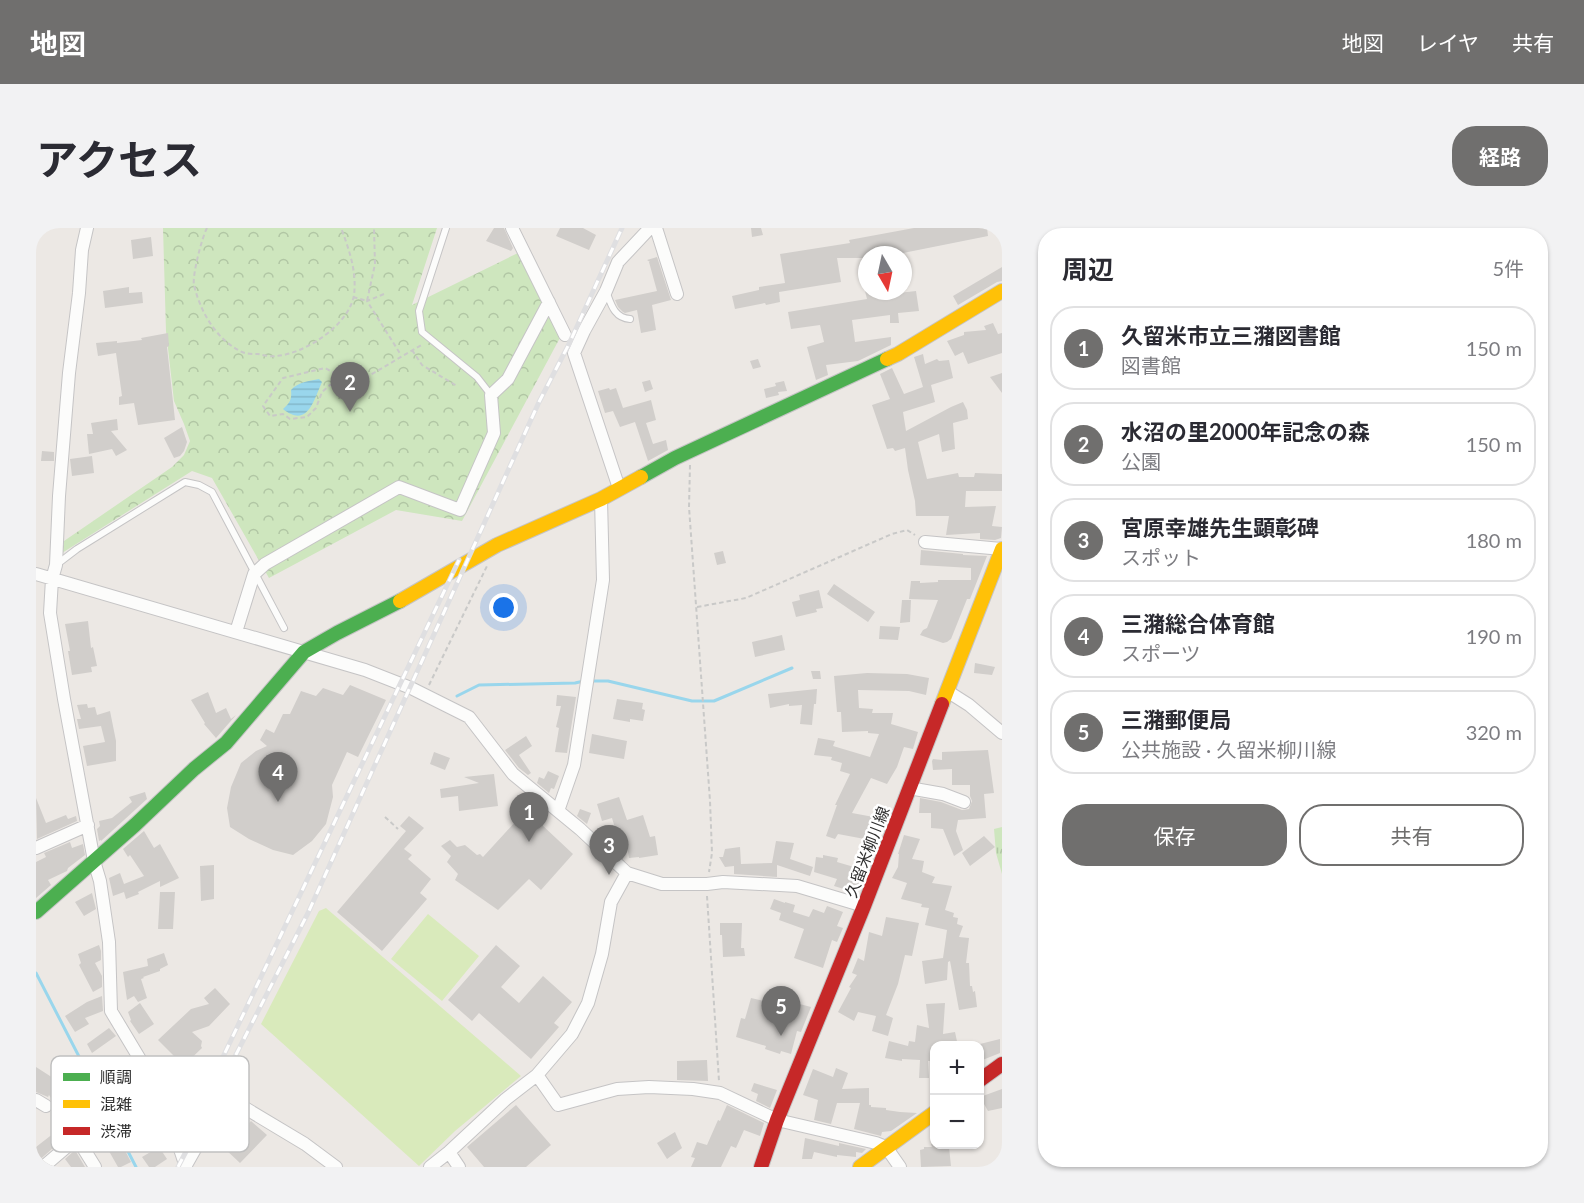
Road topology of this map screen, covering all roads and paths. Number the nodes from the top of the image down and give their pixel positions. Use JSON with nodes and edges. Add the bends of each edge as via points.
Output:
{"nodes":[{"id":1,"x":87,"y":228,"type":"edge"},
{"id":2,"x":207,"y":228,"type":"edge"},
{"id":3,"x":341,"y":228,"type":"edge"},
{"id":4,"x":374,"y":228,"type":"edge"},
{"id":5,"x":446,"y":228,"type":"edge"},
{"id":6,"x":512,"y":228,"type":"edge"},
{"id":7,"x":651,"y":228,"type":"edge"},
{"id":8,"x":656,"y":228,"type":"edge"},
{"id":9,"x":606,"y":291,"type":"junction"},
{"id":10,"x":1002,"y":291,"type":"edge"},
{"id":11,"x":384,"y":294,"type":"dead end"},
{"id":12,"x":676,"y":294,"type":"dead end"},
{"id":13,"x":353,"y":297,"type":"junction"},
{"id":14,"x":367,"y":301,"type":"junction"},
{"id":15,"x":549,"y":302,"type":"junction"},
{"id":16,"x":630,"y":319,"type":"dead end"},
{"id":17,"x":565,"y":335,"type":"joint"},
{"id":18,"x":430,"y":339,"type":"junction"},
{"id":19,"x":412,"y":350,"type":"junction"},
{"id":20,"x":574,"y":353,"type":"junction"},
{"id":21,"x":401,"y":355,"type":"dead end"},
{"id":22,"x":355,"y":384,"type":"junction"},
{"id":23,"x":457,"y":386,"type":"dead end"},
{"id":24,"x":491,"y":395,"type":"junction"},
{"id":25,"x":691,"y":451,"type":"junction"},
{"id":26,"x":619,"y":488,"type":"junction"},
{"id":27,"x":601,"y":499,"type":"junction"},
{"id":28,"x":925,"y":542,"type":"joint"},
{"id":29,"x":1002,"y":549,"type":"edge"},
{"id":30,"x":56,"y":565,"type":"junction"},
{"id":31,"x":487,"y":566,"type":"dead end"},
{"id":32,"x":36,"y":574,"type":"edge"},
{"id":33,"x":254,"y":574,"type":"junction"},
{"id":34,"x":52,"y":579,"type":"junction"},
{"id":35,"x":696,"y":607,"type":"junction"},
{"id":36,"x":284,"y":627,"type":"dead end"},
{"id":37,"x":236,"y":632,"type":"junction"},
{"id":38,"x":304,"y":652,"type":"junction"},
{"id":39,"x":947,"y":690,"type":"junction"},
{"id":40,"x":425,"y":695,"type":"junction"},
{"id":41,"x":1002,"y":733,"type":"edge"},
{"id":42,"x":909,"y":788,"type":"junction"},
{"id":43,"x":963,"y":802,"type":"dead end"},
{"id":44,"x":558,"y":811,"type":"junction"},
{"id":45,"x":385,"y":817,"type":"dead end"},
{"id":46,"x":88,"y":825,"type":"junction"},
{"id":47,"x":398,"y":829,"type":"dead end"},
{"id":48,"x":36,"y":848,"type":"edge"},
{"id":49,"x":94,"y":861,"type":"junction"},
{"id":50,"x":627,"y":873,"type":"junction"},
{"id":51,"x":707,"y":884,"type":"junction"},
{"id":52,"x":864,"y":906,"type":"junction"},
{"id":53,"x":36,"y":912,"type":"edge"},
{"id":54,"x":137,"y":1056,"type":"edge"},
{"id":55,"x":1002,"y":1064,"type":"edge"},
{"id":56,"x":537,"y":1075,"type":"junction"},
{"id":57,"x":984,"y":1077,"type":"edge"},
{"id":58,"x":720,"y":1093,"type":"junction"},
{"id":59,"x":249,"y":1110,"type":"edge"},
{"id":60,"x":930,"y":1116,"type":"edge"},
{"id":61,"x":777,"y":1120,"type":"junction"},
{"id":62,"x":886,"y":1147,"type":"junction"},
{"id":63,"x":61,"y":1152,"type":"edge"},
{"id":64,"x":86,"y":1152,"type":"edge"},
{"id":65,"x":194,"y":1152,"type":"edge"},
{"id":66,"x":449,"y":1152,"type":"junction"},
{"id":67,"x":186,"y":1166,"type":"edge"},
{"id":68,"x":43,"y":1167,"type":"edge"},
{"id":69,"x":95,"y":1167,"type":"edge"},
{"id":70,"x":336,"y":1167,"type":"edge"},
{"id":71,"x":430,"y":1167,"type":"edge"},
{"id":72,"x":459,"y":1167,"type":"edge"},
{"id":73,"x":760,"y":1167,"type":"edge"},
{"id":74,"x":860,"y":1167,"type":"edge"},
{"id":75,"x":900,"y":1167,"type":"edge"}],
"edges":[{"from":1,"to":30,"type":"street","via":[[69,373]]},
{"from":2,"to":13,"type":"path","via":[[194,283],[204,312],[219,336],[241,352],[276,356],[297,352],[325,337],[342,319]]},
{"from":3,"to":13,"type":"path","via":[[355,279]]},
{"from":4,"to":14,"type":"path","via":[[375,264]]},
{"from":5,"to":18,"type":"lane","via":[[419,311],[422,332]]},
{"from":6,"to":15,"type":"street"},
{"from":7,"to":9,"type":"street","via":[[618,262]]},
{"from":8,"to":12,"type":"street"},
{"from":9,"to":16,"type":"lane","via":[[617,314]]},
{"from":9,"to":20,"type":"street"},
{"from":10,"to":25,"type":"street","via":[[898,354]]},
{"from":11,"to":14,"type":"path"},
{"from":13,"to":14,"type":"path"},
{"from":14,"to":21,"type":"path"},
{"from":15,"to":17,"type":"street"},
{"from":15,"to":24,"type":"street","via":[[507,379]]},
{"from":17,"to":20,"type":"lane"},
{"from":18,"to":19,"type":"path"},
{"from":18,"to":24,"type":"lane","via":[[477,377]]},
{"from":19,"to":22,"type":"path"},
{"from":19,"to":23,"type":"path","via":[[422,365]]},
{"from":20,"to":26,"type":"street"},
{"from":22,"to":22,"type":"path","via":[[325,368],[283,378],[263,406],[270,416],[307,417],[330,385]]},
{"from":24,"to":33,"type":"street","via":[[494,433],[460,510],[399,487]]},
{"from":25,"to":26,"type":"street"},
{"from":25,"to":35,"type":"path","via":[[689,507]]},
{"from":26,"to":27,"type":"street"},
{"from":27,"to":38,"type":"street","via":[[497,545]]},
{"from":27,"to":44,"type":"street","via":[[603,580],[574,765]]},
{"from":28,"to":29,"type":"street"},
{"from":28,"to":35,"type":"path","via":[[907,530],[892,534],[746,598]]},
{"from":29,"to":39,"type":"street","name":"久留米柳川線"},
{"from":30,"to":33,"type":"lane","via":[[185,482],[212,492]]},
{"from":30,"to":34,"type":"street"},
{"from":31,"to":40,"type":"path"},
{"from":32,"to":34,"type":"street"},
{"from":33,"to":36,"type":"lane"},
{"from":33,"to":37,"type":"street"},
{"from":34,"to":37,"type":"street"},
{"from":34,"to":46,"type":"street","via":[[50,613]]},
{"from":35,"to":51,"type":"path","via":[[710,801],[712,853]]},
{"from":37,"to":38,"type":"street"},
{"from":38,"to":40,"type":"street","via":[[365,670]]},
{"from":38,"to":49,"type":"street","via":[[226,743]]},
{"from":39,"to":41,"type":"street"},
{"from":39,"to":42,"type":"street","name":"久留米柳川線"},
{"from":40,"to":44,"type":"street","via":[[469,717],[513,774]]},
{"from":42,"to":43,"type":"street"},
{"from":42,"to":52,"type":"street","name":"久留米柳川線"},
{"from":44,"to":50,"type":"street"},
{"from":45,"to":47,"type":"path"},
{"from":46,"to":48,"type":"street"},
{"from":46,"to":49,"type":"street"},
{"from":49,"to":53,"type":"street"},
{"from":49,"to":54,"type":"street","via":[[109,942],[111,1011]]},
{"from":50,"to":51,"type":"street","via":[[662,884]]},
{"from":50,"to":56,"type":"street","via":[[611,902],[588,1003],[572,1034]]},
{"from":51,"to":52,"type":"street","via":[[797,886]]},
{"from":51,"to":58,"type":"path"},
{"from":52,"to":61,"type":"street","name":"久留米柳川線"},
{"from":55,"to":57,"type":"street"},
{"from":56,"to":58,"type":"street","via":[[558,1105],[617,1089],[649,1087]]},
{"from":56,"to":66,"type":"street","via":[[506,1098]]},
{"from":58,"to":61,"type":"street"},
{"from":59,"to":70,"type":"street"},
{"from":60,"to":62,"type":"street"},
{"from":61,"to":62,"type":"street"},
{"from":61,"to":73,"type":"street","name":"久留米柳川線"},
{"from":62,"to":74,"type":"street"},
{"from":62,"to":75,"type":"street"},
{"from":63,"to":68,"type":"street"},
{"from":64,"to":69,"type":"street"},
{"from":65,"to":67,"type":"street"},
{"from":66,"to":71,"type":"street"},
{"from":66,"to":72,"type":"street"}]}
